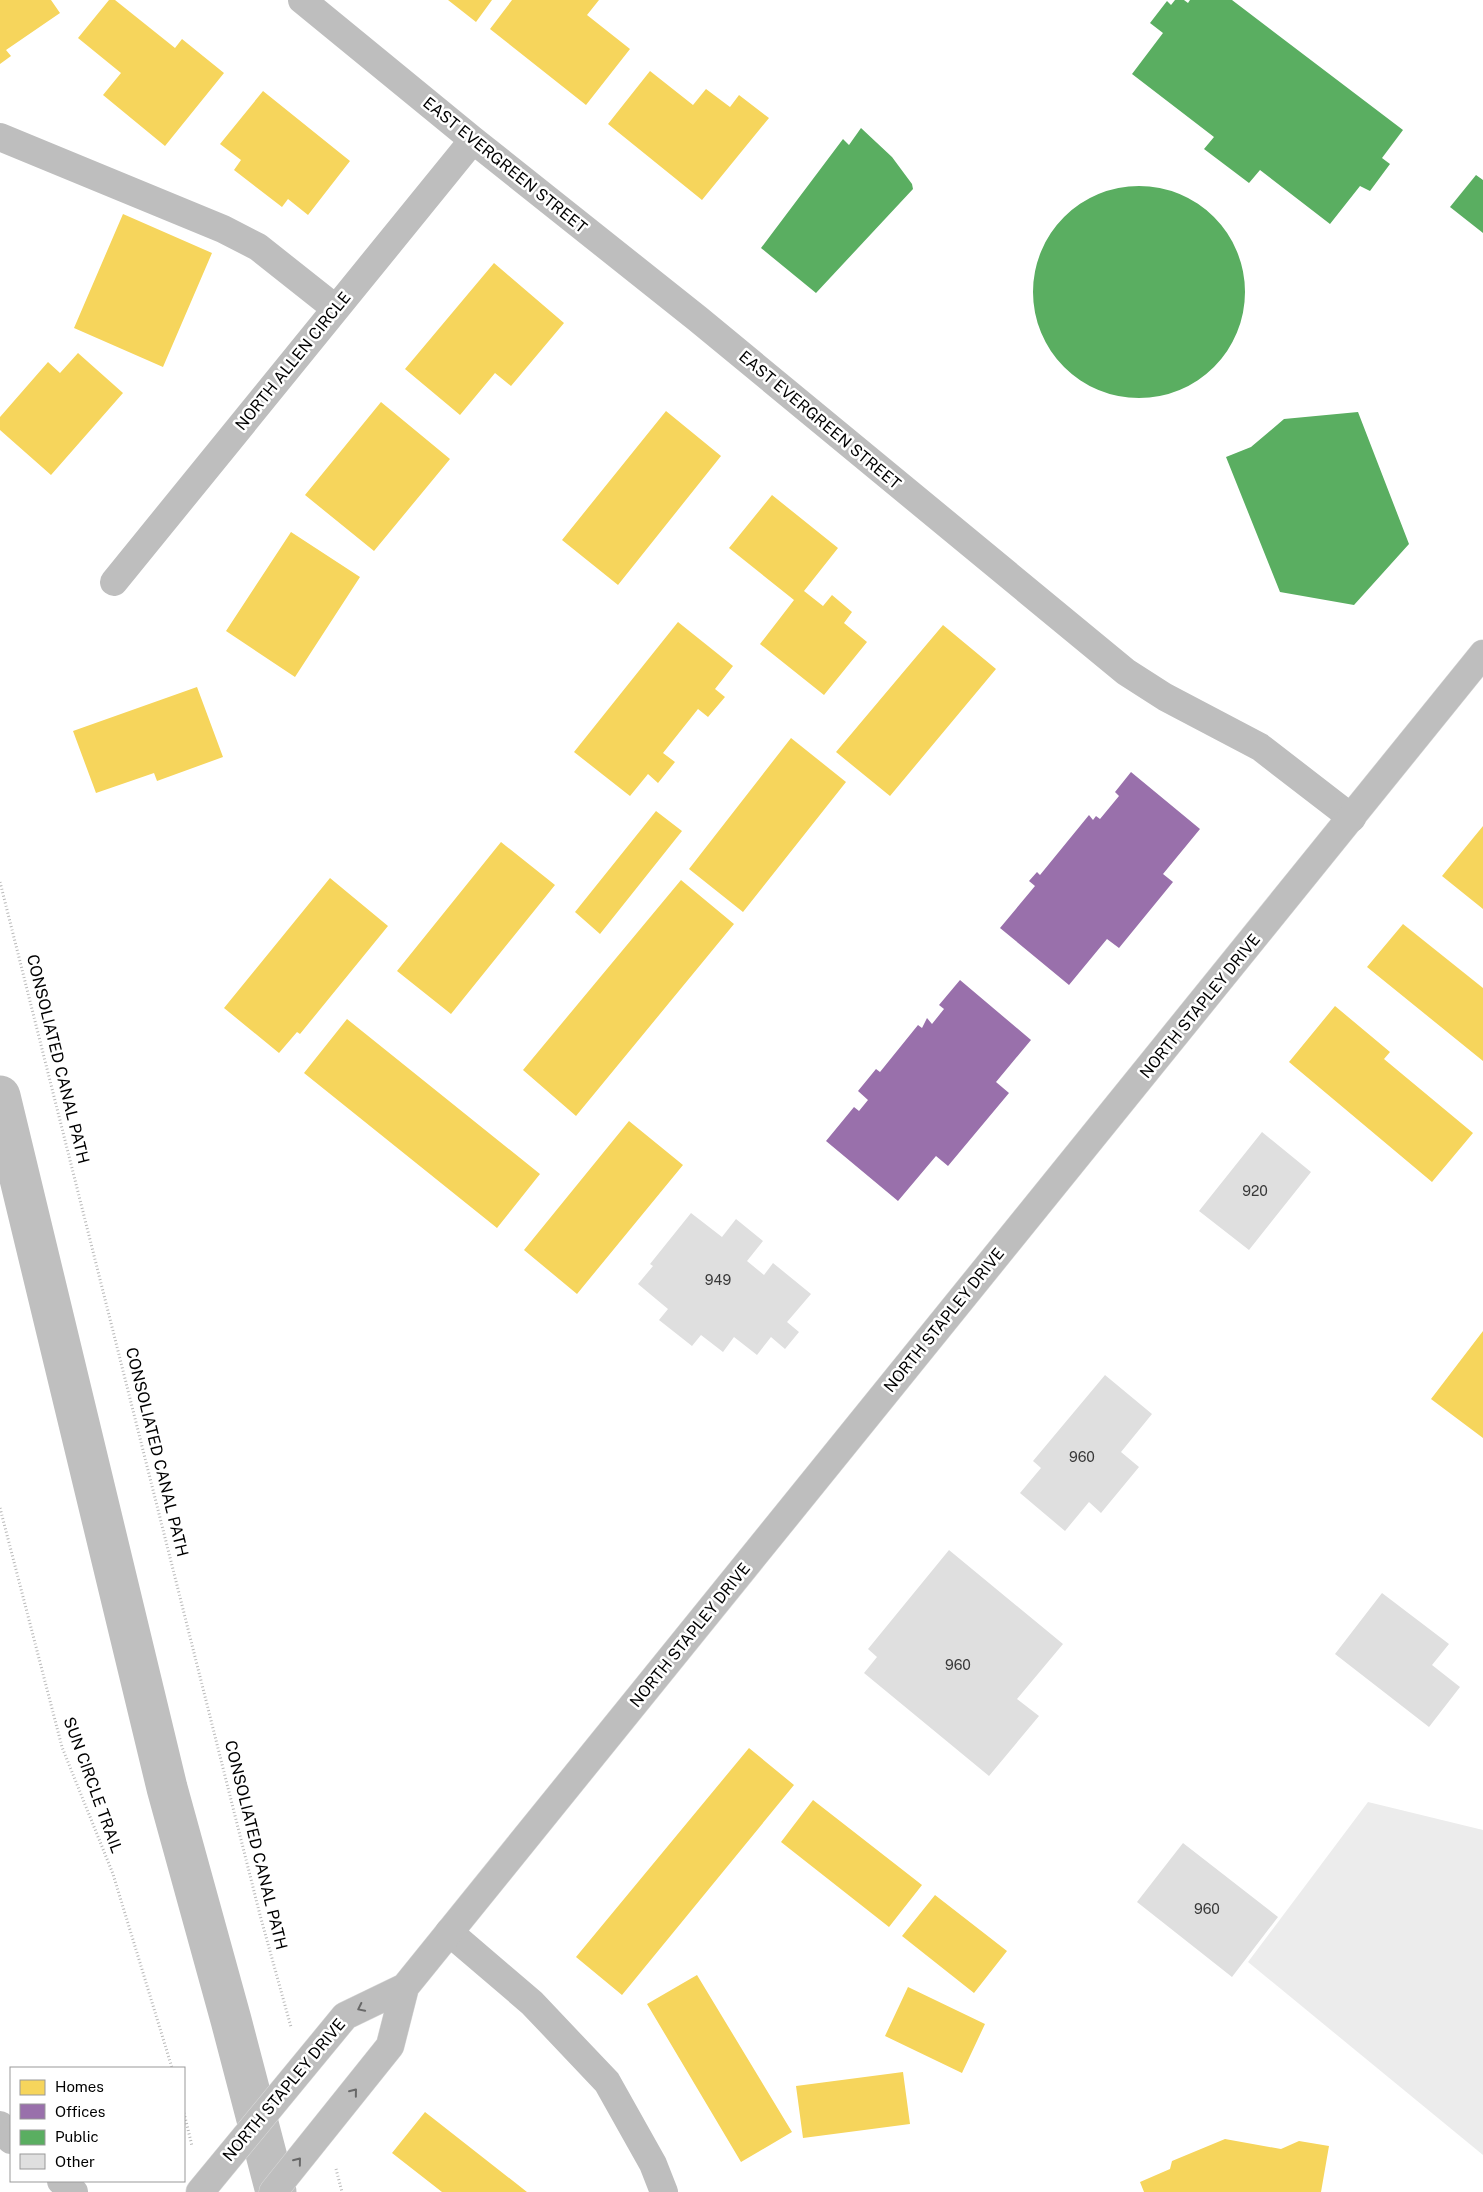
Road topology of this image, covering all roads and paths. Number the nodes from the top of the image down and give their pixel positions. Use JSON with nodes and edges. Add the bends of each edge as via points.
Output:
{"nodes":[{"id":1,"x":302,"y":0,"type":"edge"},
{"id":2,"x":0,"y":137,"type":"edge"},
{"id":3,"x":473,"y":140,"type":"junction"},
{"id":4,"x":336,"y":308,"type":"junction"},
{"id":5,"x":114,"y":582,"type":"dead end"},
{"id":6,"x":1483,"y":654,"type":"edge"},
{"id":7,"x":1352,"y":818,"type":"junction"},
{"id":8,"x":0,"y":882,"type":"edge"},
{"id":9,"x":0,"y":1508,"type":"edge"},
{"id":10,"x":450,"y":1932,"type":"junction"},
{"id":11,"x":405,"y":1987,"type":"junction"},
{"id":12,"x":292,"y":2027,"type":"dead end"},
{"id":13,"x":172,"y":2067,"type":"edge"},
{"id":14,"x":185,"y":2117,"type":"edge"},
{"id":15,"x":0,"y":2125,"type":"edge"},
{"id":16,"x":10,"y":2139,"type":"edge"},
{"id":17,"x":193,"y":2150,"type":"dead end"},
{"id":18,"x":336,"y":2168,"type":"dead end"},
{"id":19,"x":62,"y":2182,"type":"edge"},
{"id":20,"x":202,"y":2190,"type":"edge"},
{"id":21,"x":74,"y":2192,"type":"edge"},
{"id":22,"x":272,"y":2192,"type":"edge"},
{"id":23,"x":342,"y":2192,"type":"edge"},
{"id":24,"x":664,"y":2192,"type":"edge"}],
"edges":[{"from":1,"to":3,"type":"main road","name":"EAST EVERGREEN STREET"},
{"from":2,"to":4,"type":"main road","via":[[258,246]]},
{"from":3,"to":4,"type":"main road","name":"NORTH ALLEN CIRCLE"},
{"from":3,"to":7,"type":"main road","name":"EAST EVERGREEN STREET","via":[[698,319],[1126,672],[1260,747]]},
{"from":4,"to":5,"type":"main road","name":"NORTH ALLEN CIRCLE"},
{"from":6,"to":7,"type":"main road","name":"NORTH STAPLEY DRIVE"},
{"from":7,"to":10,"type":"main road","name":"NORTH STAPLEY DRIVE"},
{"from":8,"to":12,"type":"path","name":"CONSOLIATED CANAL PATH","via":[[258,1906]]},
{"from":9,"to":13,"type":"path","name":"SUN CIRCLE TRAIL","via":[[62,1747],[113,1874]]},
{"from":10,"to":11,"type":"main road","name":"NORTH STAPLEY DRIVE"},
{"from":10,"to":24,"type":"main road","via":[[532,2003],[607,2082],[654,2164]]},
{"from":11,"to":20,"type":"main road","name":"NORTH STAPLEY DRIVE","one_way":true,"via":[[345,2016]]},
{"from":22,"to":11,"type":"main road","name":"NORTH STAPLEY DRIVE","one_way":true,"via":[[390,2046]]},
{"from":14,"to":17,"type":"path"},
{"from":15,"to":16,"type":"main road"},
{"from":18,"to":23,"type":"path"},
{"from":19,"to":21,"type":"main road"}]}
